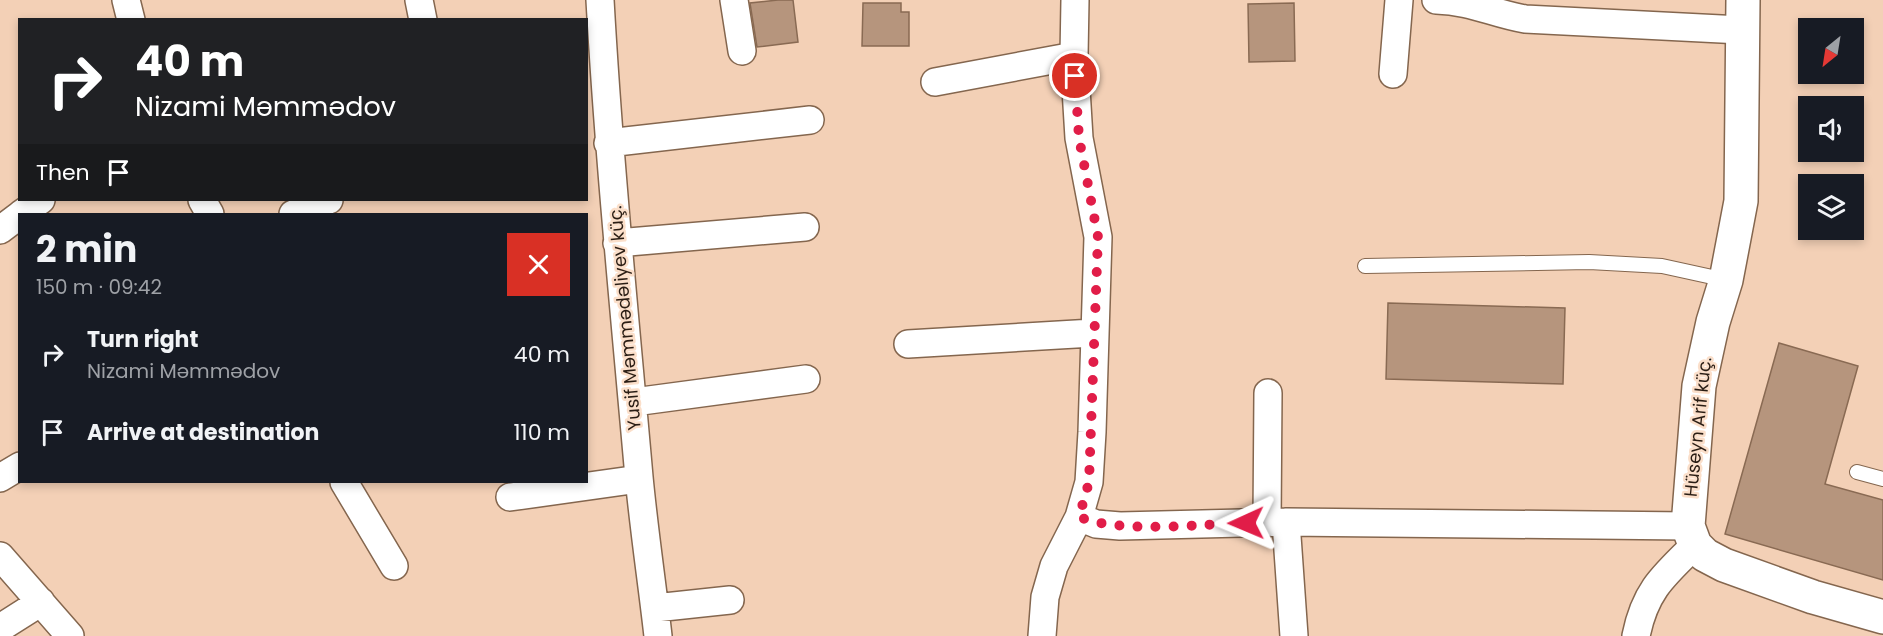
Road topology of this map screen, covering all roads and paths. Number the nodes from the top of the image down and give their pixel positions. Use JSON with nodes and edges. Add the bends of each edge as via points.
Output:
{"nodes":[{"id":1,"x":126,"y":0,"type":"edge"},
{"id":2,"x":420,"y":0,"type":"edge"},
{"id":3,"x":600,"y":0,"type":"edge"},
{"id":4,"x":734,"y":0,"type":"edge"},
{"id":5,"x":1075,"y":0,"type":"edge"},
{"id":6,"x":1399,"y":0,"type":"edge"},
{"id":7,"x":1436,"y":0,"type":"edge"},
{"id":8,"x":1742,"y":15,"type":"edge"},
{"id":9,"x":130,"y":18,"type":"edge"},
{"id":10,"x":423,"y":18,"type":"edge"},
{"id":11,"x":742,"y":51,"type":"dead end"},
{"id":12,"x":1074,"y":56,"type":"junction"},
{"id":13,"x":1393,"y":74,"type":"dead end"},
{"id":14,"x":935,"y":81,"type":"dead end"},
{"id":15,"x":810,"y":120,"type":"dead end"},
{"id":16,"x":608,"y":143,"type":"junction"},
{"id":17,"x":40,"y":201,"type":"edge"},
{"id":18,"x":326,"y":201,"type":"edge"},
{"id":19,"x":23,"y":213,"type":"edge"},
{"id":20,"x":296,"y":213,"type":"edge"},
{"id":21,"x":18,"y":216,"type":"edge"},
{"id":22,"x":805,"y":227,"type":"dead end"},
{"id":23,"x":0,"y":230,"type":"edge"},
{"id":24,"x":617,"y":243,"type":"junction"},
{"id":25,"x":1365,"y":267,"type":"dead end"},
{"id":26,"x":1726,"y":280,"type":"junction"},
{"id":27,"x":1094,"y":333,"type":"junction"},
{"id":28,"x":908,"y":344,"type":"dead end"},
{"id":29,"x":806,"y":379,"type":"dead end"},
{"id":30,"x":1268,"y":393,"type":"dead end"},
{"id":31,"x":634,"y":402,"type":"junction"},
{"id":32,"x":18,"y":467,"type":"edge"},
{"id":33,"x":1857,"y":472,"type":"dead end"},
{"id":34,"x":0,"y":478,"type":"edge"},
{"id":35,"x":639,"y":479,"type":"junction"},
{"id":36,"x":1883,"y":479,"type":"edge"},
{"id":37,"x":345,"y":483,"type":"edge"},
{"id":38,"x":510,"y":497,"type":"dead end"},
{"id":39,"x":1079,"y":517,"type":"junction"},
{"id":40,"x":1276,"y":522,"type":"junction"},
{"id":41,"x":1691,"y":535,"type":"junction"},
{"id":42,"x":0,"y":556,"type":"edge"},
{"id":43,"x":394,"y":566,"type":"dead end"},
{"id":44,"x":730,"y":600,"type":"dead end"},
{"id":45,"x":41,"y":602,"type":"junction"},
{"id":46,"x":655,"y":608,"type":"junction"},
{"id":47,"x":1883,"y":617,"type":"edge"},
{"id":48,"x":0,"y":628,"type":"edge"},
{"id":49,"x":70,"y":636,"type":"edge"},
{"id":50,"x":658,"y":636,"type":"edge"},
{"id":51,"x":1041,"y":636,"type":"edge"},
{"id":52,"x":1294,"y":636,"type":"edge"},
{"id":53,"x":1636,"y":636,"type":"edge"}],
"edges":[{"from":1,"to":9,"type":"street"},
{"from":2,"to":10,"type":"street"},
{"from":3,"to":16,"type":"street","name":"Yusif Məmmədəliyev küç."},
{"from":4,"to":11,"type":"street"},
{"from":5,"to":12,"type":"street"},
{"from":6,"to":13,"type":"street"},
{"from":7,"to":8,"type":"street","via":[[1473,3],[1525,19]]},
{"from":8,"to":26,"type":"street","name":"Hüseyn Arif küç.","via":[[1741,201]]},
{"from":12,"to":14,"type":"street"},
{"from":12,"to":27,"type":"street","via":[[1079,138],[1098,237]]},
{"from":15,"to":16,"type":"street"},
{"from":16,"to":24,"type":"street","name":"Yusif Məmmədəliyev küç."},
{"from":17,"to":19,"type":"street"},
{"from":18,"to":20,"type":"street"},
{"from":21,"to":23,"type":"street"},
{"from":22,"to":24,"type":"street"},
{"from":24,"to":31,"type":"street","name":"Yusif Məmmədəliyev küç."},
{"from":25,"to":26,"type":"lane","via":[[1589,262],[1662,266]]},
{"from":26,"to":41,"type":"street","name":"Hüseyn Arif küç.","via":[[1699,386]]},
{"from":27,"to":28,"type":"street"},
{"from":27,"to":39,"type":"street","via":[[1089,482]]},
{"from":29,"to":31,"type":"street"},
{"from":30,"to":40,"type":"street"},
{"from":31,"to":35,"type":"street","name":"Yusif Məmmədəliyev küç."},
{"from":32,"to":34,"type":"street"},
{"from":33,"to":36,"type":"lane"},
{"from":35,"to":38,"type":"street"},
{"from":35,"to":46,"type":"street","name":"Yusif Məmmədəliyev küç."},
{"from":37,"to":43,"type":"street"},
{"from":39,"to":40,"type":"street","via":[[1096,524],[1120,526]]},
{"from":39,"to":51,"type":"street","via":[[1054,566],[1045,597]]},
{"from":40,"to":41,"type":"street"},
{"from":40,"to":52,"type":"street"},
{"from":41,"to":47,"type":"street","via":[[1705,555],[1724,565]]},
{"from":41,"to":53,"type":"street","via":[[1657,582],[1641,612]]},
{"from":42,"to":45,"type":"street"},
{"from":44,"to":46,"type":"street"},
{"from":45,"to":48,"type":"street"},
{"from":45,"to":49,"type":"street"},
{"from":46,"to":50,"type":"street","name":"Yusif Məmmədəliyev küç."}]}
